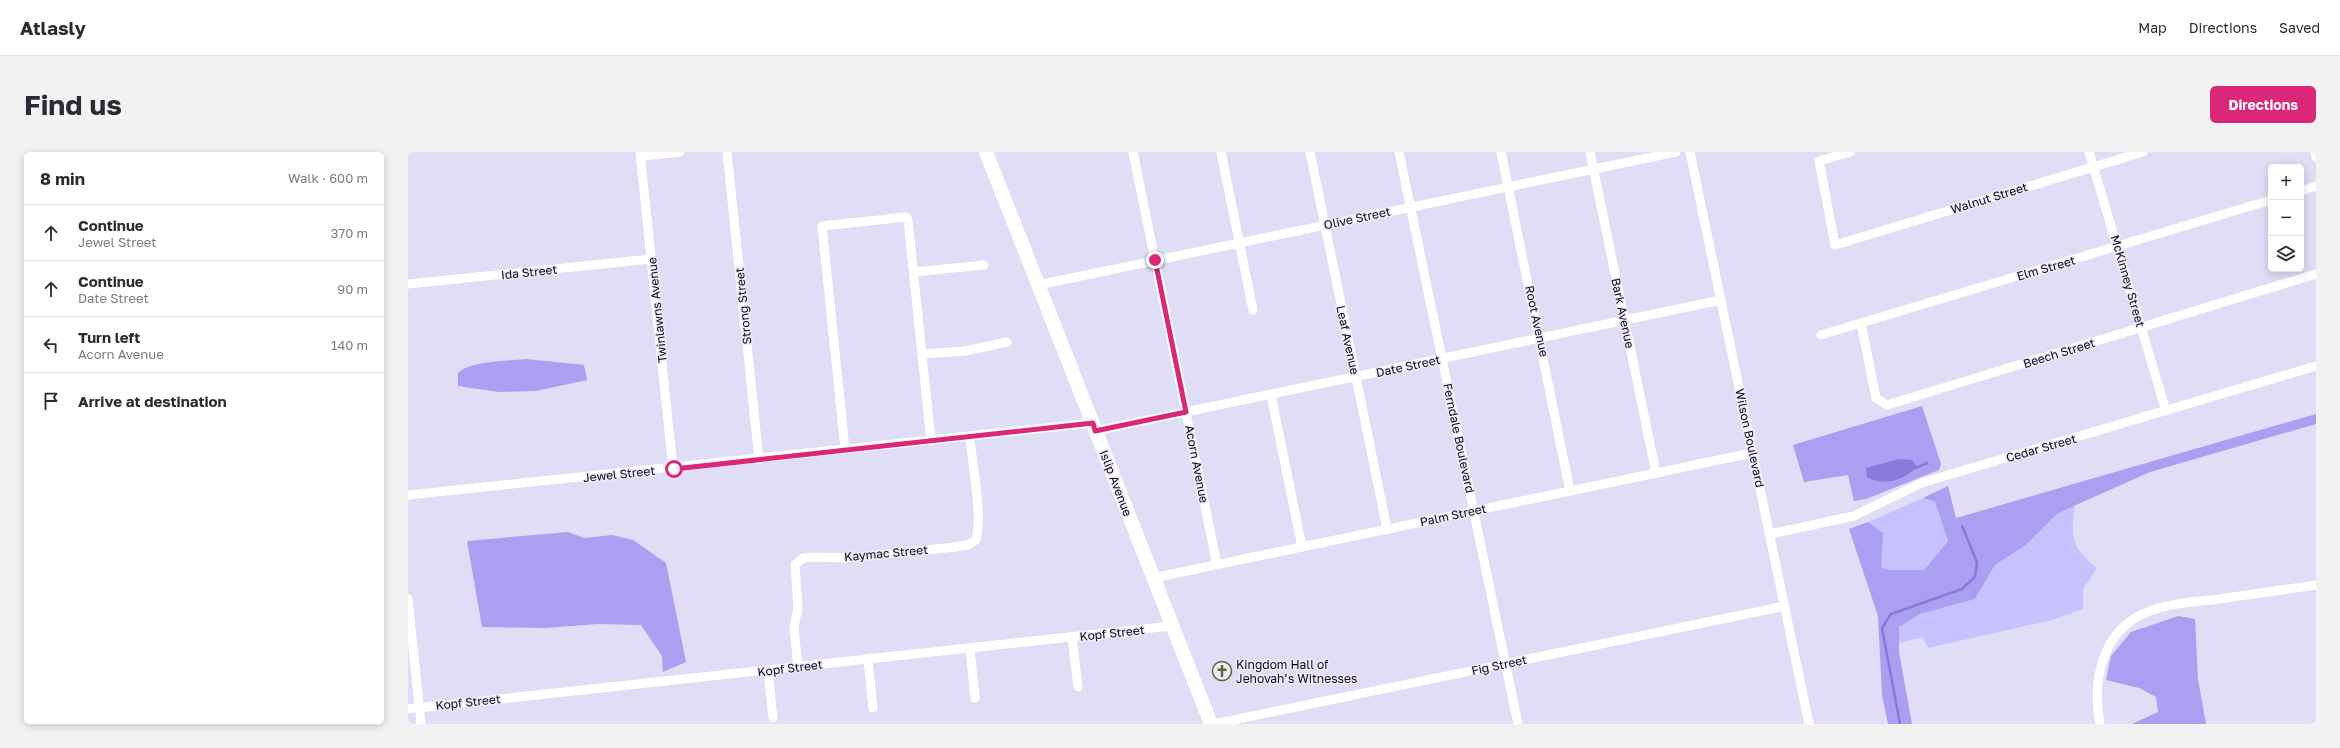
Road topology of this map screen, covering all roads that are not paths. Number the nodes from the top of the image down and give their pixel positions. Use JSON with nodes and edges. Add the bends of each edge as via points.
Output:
{"nodes":[{"id":1,"x":680,"y":152,"type":"edge"},
{"id":2,"x":727,"y":152,"type":"edge"},
{"id":3,"x":986,"y":152,"type":"edge"},
{"id":4,"x":1133,"y":152,"type":"edge"},
{"id":5,"x":1221,"y":152,"type":"edge"},
{"id":6,"x":1310,"y":152,"type":"edge"},
{"id":7,"x":1399,"y":152,"type":"edge"},
{"id":8,"x":1501,"y":152,"type":"edge"},
{"id":9,"x":1590,"y":152,"type":"edge"},
{"id":10,"x":1676,"y":152,"type":"edge"},
{"id":11,"x":1690,"y":152,"type":"edge"},
{"id":12,"x":1850,"y":152,"type":"edge"},
{"id":13,"x":2089,"y":152,"type":"edge"},
{"id":14,"x":2143,"y":152,"type":"edge"},
{"id":15,"x":2315,"y":152,"type":"edge"},
{"id":16,"x":640,"y":154,"type":"edge"},
{"id":17,"x":2316,"y":157,"type":"edge"},
{"id":18,"x":2094,"y":166,"type":"junction"},
{"id":19,"x":1593,"y":168,"type":"junction"},
{"id":20,"x":2316,"y":186,"type":"edge"},
{"id":21,"x":1508,"y":187,"type":"junction"},
{"id":22,"x":2304,"y":190,"type":"edge"},
{"id":23,"x":2268,"y":201,"type":"edge"},
{"id":24,"x":1411,"y":207,"type":"junction"},
{"id":25,"x":1324,"y":225,"type":"junction"},
{"id":26,"x":1240,"y":243,"type":"junction"},
{"id":27,"x":2118,"y":248,"type":"junction"},
{"id":28,"x":651,"y":259,"type":"junction"},
{"id":29,"x":1155,"y":260,"type":"junction"},
{"id":30,"x":984,"y":265,"type":"dead end"},
{"id":31,"x":914,"y":272,"type":"junction"},
{"id":32,"x":2316,"y":274,"type":"edge"},
{"id":33,"x":408,"y":284,"type":"edge"},
{"id":34,"x":1038,"y":284,"type":"junction"},
{"id":35,"x":1721,"y":300,"type":"junction"},
{"id":36,"x":1253,"y":310,"type":"dead end"},
{"id":37,"x":1624,"y":321,"type":"junction"},
{"id":38,"x":1861,"y":323,"type":"junction"},
{"id":39,"x":2141,"y":329,"type":"junction"},
{"id":40,"x":1821,"y":335,"type":"dead end"},
{"id":41,"x":1540,"y":338,"type":"junction"},
{"id":42,"x":1007,"y":342,"type":"dead end"},
{"id":43,"x":922,"y":354,"type":"junction"},
{"id":44,"x":1442,"y":358,"type":"junction"},
{"id":45,"x":2316,"y":366,"type":"edge"},
{"id":46,"x":1356,"y":377,"type":"junction"},
{"id":47,"x":1271,"y":395,"type":"junction"},
{"id":48,"x":2166,"y":411,"type":"junction"},
{"id":49,"x":1186,"y":412,"type":"junction"},
{"id":50,"x":1094,"y":427,"type":"junction"},
{"id":51,"x":970,"y":437,"type":"junction"},
{"id":52,"x":931,"y":441,"type":"junction"},
{"id":53,"x":845,"y":449,"type":"junction"},
{"id":54,"x":1752,"y":453,"type":"junction"},
{"id":55,"x":759,"y":460,"type":"junction"},
{"id":56,"x":674,"y":469,"type":"junction"},
{"id":57,"x":1656,"y":473,"type":"junction"},
{"id":58,"x":1570,"y":491,"type":"junction"},
{"id":59,"x":408,"y":496,"type":"edge"},
{"id":60,"x":1474,"y":511,"type":"junction"},
{"id":61,"x":1387,"y":529,"type":"junction"},
{"id":62,"x":1770,"y":534,"type":"junction"},
{"id":63,"x":1302,"y":547,"type":"junction"},
{"id":64,"x":1217,"y":564,"type":"junction"},
{"id":65,"x":1153,"y":578,"type":"junction"},
{"id":66,"x":2316,"y":585,"type":"edge"},
{"id":67,"x":408,"y":599,"type":"edge"},
{"id":68,"x":1785,"y":606,"type":"junction"},
{"id":69,"x":1172,"y":626,"type":"junction"},
{"id":70,"x":1072,"y":637,"type":"junction"},
{"id":71,"x":970,"y":648,"type":"junction"},
{"id":72,"x":868,"y":659,"type":"junction"},
{"id":73,"x":1505,"y":664,"type":"junction"},
{"id":74,"x":798,"y":666,"type":"junction"},
{"id":75,"x":768,"y":671,"type":"junction"},
{"id":76,"x":1078,"y":686,"type":"dead end"},
{"id":77,"x":975,"y":698,"type":"dead end"},
{"id":78,"x":419,"y":707,"type":"junction"},
{"id":79,"x":873,"y":708,"type":"dead end"},
{"id":80,"x":408,"y":709,"type":"edge"},
{"id":81,"x":773,"y":718,"type":"dead end"},
{"id":82,"x":421,"y":724,"type":"edge"},
{"id":83,"x":1212,"y":724,"type":"edge"},
{"id":84,"x":1518,"y":724,"type":"edge"},
{"id":85,"x":1809,"y":724,"type":"edge"},
{"id":86,"x":2100,"y":724,"type":"edge"}],
"edges":[{"from":1,"to":16,"type":"street"},
{"from":2,"to":55,"type":"street","name":"Strong Street"},
{"from":3,"to":34,"type":"main road","name":"Islip Avenue"},
{"from":4,"to":29,"type":"street","name":"Acorn Avenue"},
{"from":5,"to":26,"type":"street"},
{"from":6,"to":25,"type":"street","name":"Leaf Avenue"},
{"from":7,"to":24,"type":"street","name":"Ferndale Boulevard"},
{"from":8,"to":21,"type":"street","name":"Root Avenue"},
{"from":9,"to":19,"type":"street","name":"Bark Avenue"},
{"from":10,"to":19,"type":"street","name":"Olive Street"},
{"from":11,"to":35,"type":"street","name":"Wilson Boulevard"},
{"from":12,"to":18,"type":"street","name":"Walnut Street","via":[[1819,161],[1834,246]]},
{"from":13,"to":18,"type":"street","name":"McKinney Street"},
{"from":14,"to":18,"type":"street","name":"Walnut Street"},
{"from":15,"to":17,"type":"street"},
{"from":16,"to":28,"type":"street","name":"Twinlawns Avenue"},
{"from":18,"to":27,"type":"street","name":"McKinney Street"},
{"from":19,"to":21,"type":"street","name":"Olive Street"},
{"from":19,"to":37,"type":"street","name":"Bark Avenue"},
{"from":20,"to":22,"type":"street"},
{"from":21,"to":24,"type":"street","name":"Olive Street"},
{"from":21,"to":41,"type":"street","name":"Root Avenue"},
{"from":23,"to":27,"type":"street","name":"Elm Street"},
{"from":24,"to":25,"type":"street","name":"Olive Street"},
{"from":24,"to":44,"type":"street","name":"Ferndale Boulevard"},
{"from":25,"to":26,"type":"street","name":"Olive Street"},
{"from":25,"to":46,"type":"street","name":"Leaf Avenue"},
{"from":26,"to":29,"type":"street","name":"Olive Street"},
{"from":26,"to":36,"type":"street"},
{"from":27,"to":38,"type":"street","name":"Elm Street"},
{"from":27,"to":39,"type":"street","name":"McKinney Street"},
{"from":28,"to":33,"type":"street","name":"Ida Street"},
{"from":28,"to":56,"type":"street","name":"Twinlawns Avenue"},
{"from":29,"to":34,"type":"street","name":"Olive Street"},
{"from":29,"to":49,"type":"street","name":"Acorn Avenue"},
{"from":30,"to":31,"type":"street"},
{"from":31,"to":43,"type":"street"},
{"from":31,"to":53,"type":"street","via":[[906,217],[822,226]]},
{"from":32,"to":39,"type":"street","name":"Beech Street"},
{"from":34,"to":50,"type":"main road","name":"Islip Avenue"},
{"from":35,"to":37,"type":"street","name":"Date Street"},
{"from":35,"to":54,"type":"street","name":"Wilson Boulevard"},
{"from":37,"to":41,"type":"street","name":"Date Street"},
{"from":37,"to":57,"type":"street","name":"Bark Avenue"},
{"from":38,"to":39,"type":"street","name":"Beech Street","via":[[1876,398],[1887,405]]},
{"from":38,"to":40,"type":"street","name":"Elm Street"},
{"from":39,"to":48,"type":"street","name":"McKinney Street"},
{"from":41,"to":44,"type":"street","name":"Date Street"},
{"from":41,"to":58,"type":"street","name":"Root Avenue"},
{"from":42,"to":43,"type":"street","via":[[965,351]]},
{"from":43,"to":52,"type":"street"},
{"from":44,"to":46,"type":"street","name":"Date Street"},
{"from":44,"to":60,"type":"street","name":"Ferndale Boulevard"},
{"from":45,"to":48,"type":"street","name":"Cedar Street"},
{"from":46,"to":47,"type":"street","name":"Date Street"},
{"from":46,"to":61,"type":"street","name":"Leaf Avenue"},
{"from":47,"to":49,"type":"street","name":"Date Street"},
{"from":47,"to":63,"type":"street"},
{"from":48,"to":62,"type":"street","name":"Cedar Street","via":[[1921,483],[1854,516]]},
{"from":49,"to":50,"type":"street","name":"Date Street"},
{"from":49,"to":64,"type":"street","name":"Acorn Avenue"},
{"from":50,"to":51,"type":"street","name":"Jewel Street"},
{"from":50,"to":65,"type":"main road","name":"Islip Avenue"},
{"from":51,"to":52,"type":"street","name":"Jewel Street"},
{"from":51,"to":74,"type":"street","name":"Kaymac Street","via":[[979,531],[976,540],[968,545],[955,547],[854,557],[803,558],[796,565],[798,608],[794,628]]},
{"from":52,"to":53,"type":"street","name":"Jewel Street"},
{"from":53,"to":55,"type":"street","name":"Jewel Street"},
{"from":54,"to":57,"type":"street","name":"Palm Street"},
{"from":54,"to":62,"type":"street","name":"Wilson Boulevard"},
{"from":55,"to":56,"type":"street","name":"Jewel Street"},
{"from":56,"to":59,"type":"street","name":"Jewel Street"},
{"from":57,"to":58,"type":"street","name":"Palm Street"},
{"from":58,"to":60,"type":"street","name":"Palm Street"},
{"from":60,"to":61,"type":"street","name":"Palm Street"},
{"from":60,"to":73,"type":"street","name":"Ferndale Boulevard"},
{"from":61,"to":63,"type":"street","name":"Palm Street"},
{"from":62,"to":68,"type":"street","name":"Wilson Boulevard"},
{"from":63,"to":64,"type":"street","name":"Palm Street"},
{"from":64,"to":65,"type":"street","name":"Palm Street"},
{"from":65,"to":69,"type":"main road","name":"Islip Avenue"},
{"from":66,"to":86,"type":"street","via":[[2170,606],[2145,613],[2125,626],[2104,654],[2096,689]]},
{"from":67,"to":78,"type":"street"},
{"from":68,"to":73,"type":"street","name":"Fig Street"},
{"from":68,"to":85,"type":"street","name":"Wilson Boulevard"},
{"from":69,"to":70,"type":"street","name":"Kopf Street"},
{"from":69,"to":83,"type":"main road","name":"Islip Avenue"},
{"from":70,"to":71,"type":"street","name":"Kopf Street"},
{"from":70,"to":76,"type":"street"},
{"from":71,"to":72,"type":"street","name":"Kopf Street"},
{"from":71,"to":77,"type":"street"},
{"from":72,"to":74,"type":"street","name":"Kopf Street"},
{"from":72,"to":79,"type":"street"},
{"from":73,"to":83,"type":"street","name":"Fig Street"},
{"from":73,"to":84,"type":"street","name":"Ferndale Boulevard"},
{"from":74,"to":75,"type":"street","name":"Kopf Street"},
{"from":75,"to":78,"type":"street","name":"Kopf Street"},
{"from":75,"to":81,"type":"street"},
{"from":78,"to":80,"type":"street","name":"Kopf Street"},
{"from":78,"to":82,"type":"street"}]}
